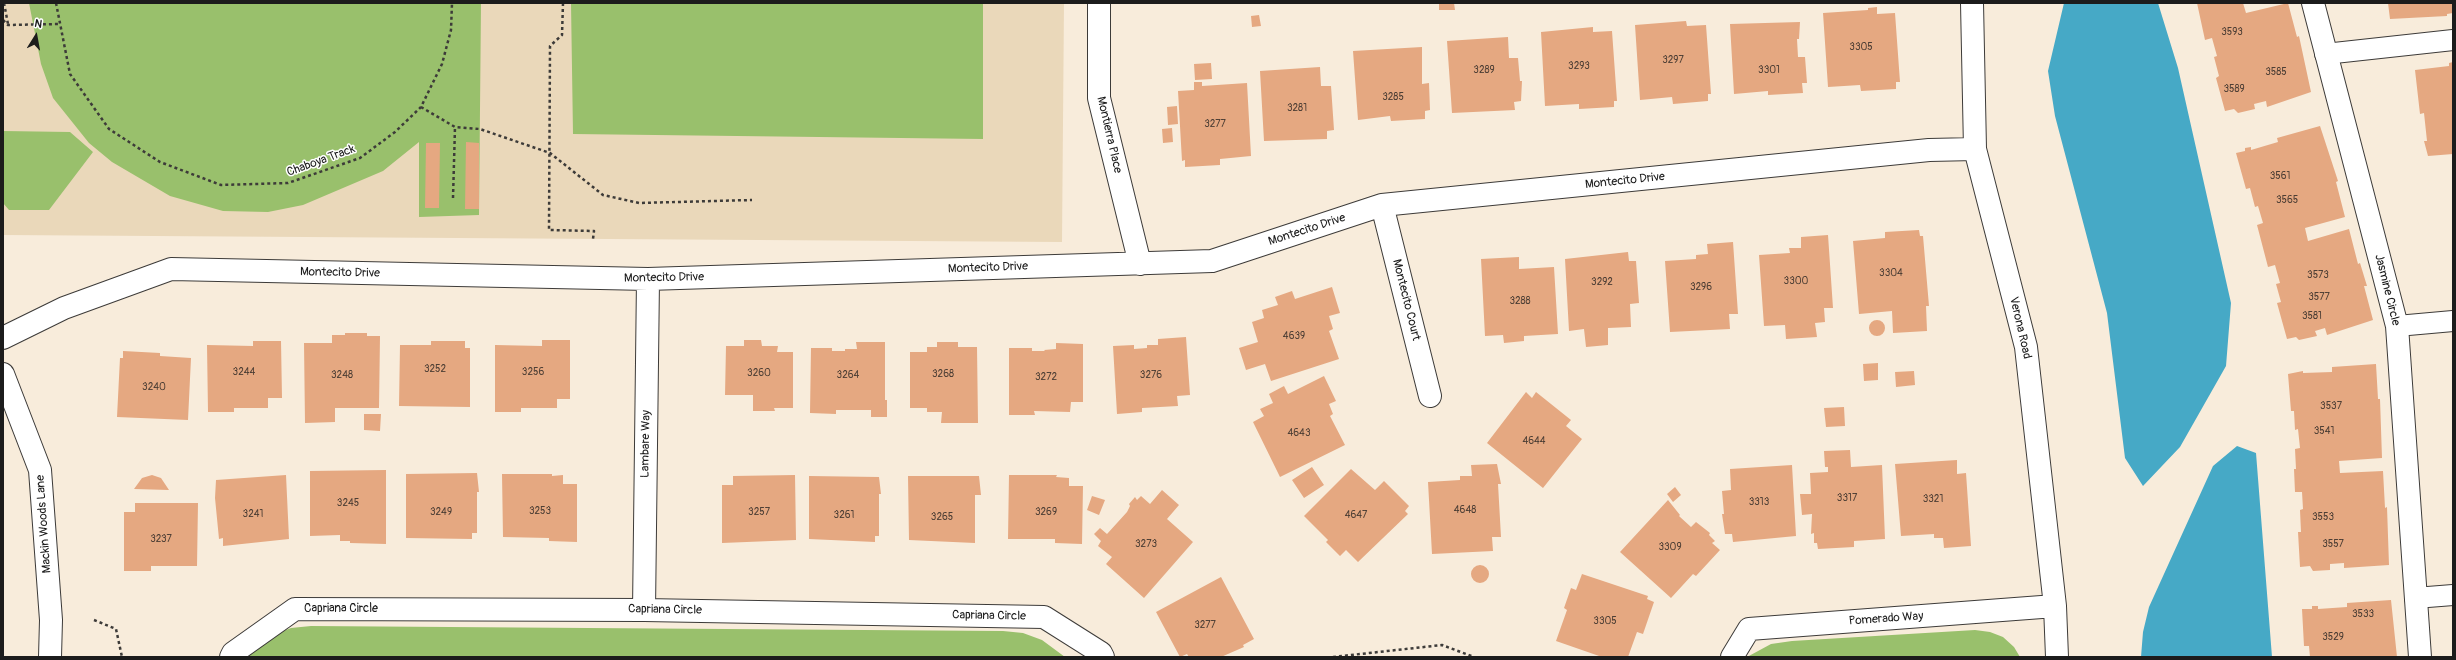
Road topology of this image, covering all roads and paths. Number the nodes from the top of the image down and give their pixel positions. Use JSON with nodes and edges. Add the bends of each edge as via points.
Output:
{"nodes":[{"id":1,"x":4,"y":3,"type":"edge"},
{"id":2,"x":56,"y":3,"type":"edge"},
{"id":3,"x":452,"y":3,"type":"edge"},
{"id":4,"x":563,"y":3,"type":"edge"},
{"id":5,"x":1099,"y":3,"type":"edge"},
{"id":6,"x":1972,"y":3,"type":"edge"},
{"id":7,"x":2313,"y":3,"type":"edge"},
{"id":8,"x":3,"y":20,"type":"edge"},
{"id":9,"x":60,"y":24,"type":"junction"},
{"id":10,"x":8,"y":25,"type":"junction"},
{"id":11,"x":2453,"y":40,"type":"edge"},
{"id":12,"x":2325,"y":54,"type":"junction"},
{"id":13,"x":420,"y":107,"type":"junction"},
{"id":14,"x":455,"y":128,"type":"junction"},
{"id":15,"x":1975,"y":149,"type":"junction"},
{"id":16,"x":550,"y":153,"type":"junction"},
{"id":17,"x":454,"y":198,"type":"dead end"},
{"id":18,"x":752,"y":200,"type":"dead end"},
{"id":19,"x":1382,"y":205,"type":"junction"},
{"id":20,"x":593,"y":239,"type":"dead end"},
{"id":21,"x":1140,"y":264,"type":"junction"},
{"id":22,"x":648,"y":279,"type":"junction"},
{"id":23,"x":2453,"y":321,"type":"edge"},
{"id":24,"x":2398,"y":326,"type":"junction"},
{"id":25,"x":3,"y":338,"type":"edge"},
{"id":26,"x":3,"y":374,"type":"edge"},
{"id":27,"x":1430,"y":396,"type":"dead end"},
{"id":28,"x":2453,"y":595,"type":"edge"},
{"id":29,"x":2415,"y":598,"type":"junction"},
{"id":30,"x":2055,"y":606,"type":"junction"},
{"id":31,"x":644,"y":610,"type":"junction"},
{"id":32,"x":94,"y":620,"type":"dead end"},
{"id":33,"x":50,"y":657,"type":"edge"},
{"id":34,"x":122,"y":657,"type":"edge"},
{"id":35,"x":231,"y":657,"type":"edge"},
{"id":36,"x":1103,"y":657,"type":"edge"},
{"id":37,"x":1333,"y":657,"type":"edge"},
{"id":38,"x":1474,"y":657,"type":"edge"},
{"id":39,"x":1732,"y":657,"type":"edge"},
{"id":40,"x":2057,"y":657,"type":"edge"},
{"id":41,"x":2420,"y":657,"type":"edge"}],
"edges":[{"from":1,"to":10,"type":"path"},
{"from":2,"to":9,"type":"path","name":"Chaboya Track"},
{"from":3,"to":13,"type":"path","name":"Chaboya Track","via":[[451,30],[442,64]]},
{"from":4,"to":16,"type":"path","via":[[562,35],[550,46]]},
{"from":5,"to":21,"type":"street","name":"Montierra Place","via":[[1099,98]]},
{"from":6,"to":15,"type":"street","name":"Verona Road"},
{"from":7,"to":12,"type":"street","name":"Jasmine Circle"},
{"from":8,"to":10,"type":"path"},
{"from":9,"to":10,"type":"path"},
{"from":9,"to":13,"type":"path","name":"Chaboya Track","via":[[70,74],[110,129],[160,162],[221,185],[288,183],[360,158],[395,132]]},
{"from":11,"to":12,"type":"lane"},
{"from":12,"to":24,"type":"street","name":"Jasmine Circle"},
{"from":13,"to":14,"type":"path"},
{"from":14,"to":16,"type":"path","via":[[480,129]]},
{"from":14,"to":17,"type":"path"},
{"from":15,"to":19,"type":"street","name":"Montecito Drive","via":[[1929,150]]},
{"from":15,"to":30,"type":"street","name":"Verona Road","via":[[2026,347]]},
{"from":16,"to":18,"type":"path","via":[[603,195],[639,203]]},
{"from":16,"to":20,"type":"path","via":[[549,230],[594,231]]},
{"from":19,"to":21,"type":"street","name":"Montecito Drive","via":[[1212,261]]},
{"from":19,"to":27,"type":"street","name":"Montecito Court"},
{"from":21,"to":22,"type":"street","name":"Montecito Drive"},
{"from":22,"to":25,"type":"street","name":"Montecito Drive","via":[[171,269],[64,308]]},
{"from":22,"to":31,"type":"street","name":"Lambare Way"},
{"from":23,"to":24,"type":"lane"},
{"from":24,"to":29,"type":"street","name":"Jasmine Circle"},
{"from":26,"to":33,"type":"street","name":"Mackin Woods Lane","via":[[40,470],[51,620]]},
{"from":28,"to":29,"type":"lane"},
{"from":29,"to":41,"type":"street","name":"Jasmine Circle"},
{"from":30,"to":39,"type":"street","name":"Pomerado Way","via":[[1749,629]]},
{"from":30,"to":40,"type":"street","name":"Verona Road"},
{"from":31,"to":35,"type":"street","name":"Capriana Circle","via":[[295,609],[232,653]]},
{"from":31,"to":36,"type":"street","name":"Capriana Circle","via":[[1044,617],[1101,652]]},
{"from":32,"to":34,"type":"path","via":[[116,629]]},
{"from":37,"to":38,"type":"path","via":[[1442,645]]}]}
